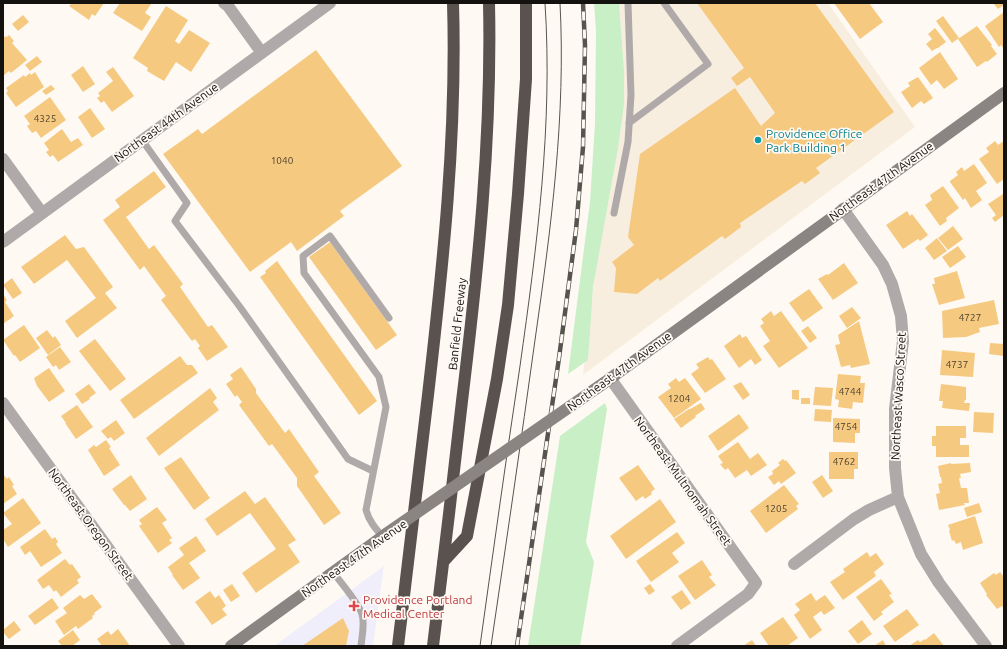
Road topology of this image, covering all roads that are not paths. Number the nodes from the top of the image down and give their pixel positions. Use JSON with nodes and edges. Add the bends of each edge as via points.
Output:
{"nodes":[{"id":1,"x":224,"y":3,"type":"edge"},
{"id":2,"x":330,"y":3,"type":"edge"},
{"id":3,"x":453,"y":3,"type":"edge"},
{"id":4,"x":489,"y":3,"type":"edge"},
{"id":5,"x":526,"y":3,"type":"edge"},
{"id":6,"x":628,"y":3,"type":"edge"},
{"id":7,"x":664,"y":3,"type":"edge"},
{"id":8,"x":262,"y":53,"type":"junction"},
{"id":9,"x":1004,"y":92,"type":"edge"},
{"id":10,"x":629,"y":123,"type":"junction"},
{"id":11,"x":142,"y":140,"type":"junction"},
{"id":12,"x":3,"y":159,"type":"edge"},
{"id":13,"x":843,"y":209,"type":"junction"},
{"id":14,"x":42,"y":213,"type":"junction"},
{"id":15,"x":614,"y":213,"type":"dead end"},
{"id":16,"x":3,"y":242,"type":"edge"},
{"id":17,"x":389,"y":318,"type":"dead end"},
{"id":18,"x":607,"y":381,"type":"junction"},
{"id":19,"x":3,"y":403,"type":"edge"},
{"id":20,"x":373,"y":471,"type":"junction"},
{"id":21,"x":898,"y":498,"type":"junction"},
{"id":22,"x":384,"y":536,"type":"junction"},
{"id":23,"x":443,"y":562,"type":"junction"},
{"id":24,"x":794,"y":564,"type":"dead end"},
{"id":25,"x":333,"y":572,"type":"junction"},
{"id":26,"x":179,"y":646,"type":"edge"},
{"id":27,"x":231,"y":646,"type":"edge"},
{"id":28,"x":361,"y":646,"type":"edge"},
{"id":29,"x":398,"y":646,"type":"edge"},
{"id":30,"x":433,"y":646,"type":"edge"},
{"id":31,"x":677,"y":646,"type":"edge"},
{"id":32,"x":986,"y":646,"type":"edge"}],
"edges":[{"from":1,"to":8,"type":"street"},
{"from":2,"to":8,"type":"street","name":"Northeast 44th Avenue"},
{"from":3,"to":29,"type":"highway","name":"Banfield Freeway","via":[[453,100],[446,222]]},
{"from":4,"to":23,"type":"highway","name":"Banfield Freeway","via":[[489,101],[481,225]]},
{"from":5,"to":23,"type":"highway","via":[[526,79],[519,186],[508,305],[497,380],[467,536]]},
{"from":6,"to":10,"type":"lane","via":[[631,95]]},
{"from":7,"to":10,"type":"lane","via":[[708,64]]},
{"from":8,"to":11,"type":"street","name":"Northeast 44th Avenue"},
{"from":9,"to":13,"type":"main road","name":"Northeast 47th Avenue"},
{"from":10,"to":15,"type":"lane","via":[[628,142]]},
{"from":11,"to":14,"type":"street","name":"Northeast 44th Avenue"},
{"from":11,"to":20,"type":"lane","via":[[187,203],[175,220],[240,306],[348,459]]},
{"from":12,"to":14,"type":"street"},
{"from":13,"to":18,"type":"main road","name":"Northeast 47th Avenue"},
{"from":13,"to":21,"type":"street","name":"Northeast Wasco Street","via":[[884,265],[901,316],[903,341],[895,409]]},
{"from":14,"to":16,"type":"street","name":"Northeast 44th Avenue"},
{"from":17,"to":20,"type":"lane","via":[[330,236],[302,256],[304,272],[379,377],[386,407]]},
{"from":18,"to":22,"type":"main road","name":"Northeast 47th Avenue","bridge":true},
{"from":18,"to":31,"type":"street","name":"Northeast Multnomah Street","via":[[756,583],[748,594]]},
{"from":19,"to":26,"type":"street","name":"Northeast Oregon Street"},
{"from":20,"to":22,"type":"lane","via":[[366,510],[371,523]]},
{"from":21,"to":24,"type":"street","via":[[854,519]]},
{"from":21,"to":32,"type":"street","name":"Northeast Wasco Street","via":[[921,554],[938,583]]},
{"from":22,"to":25,"type":"main road","name":"Northeast 47th Avenue"},
{"from":23,"to":30,"type":"highway","name":"Banfield Freeway"},
{"from":25,"to":27,"type":"main road","name":"Northeast 47th Avenue"},
{"from":25,"to":28,"type":"lane","via":[[359,607],[363,628]]}]}
